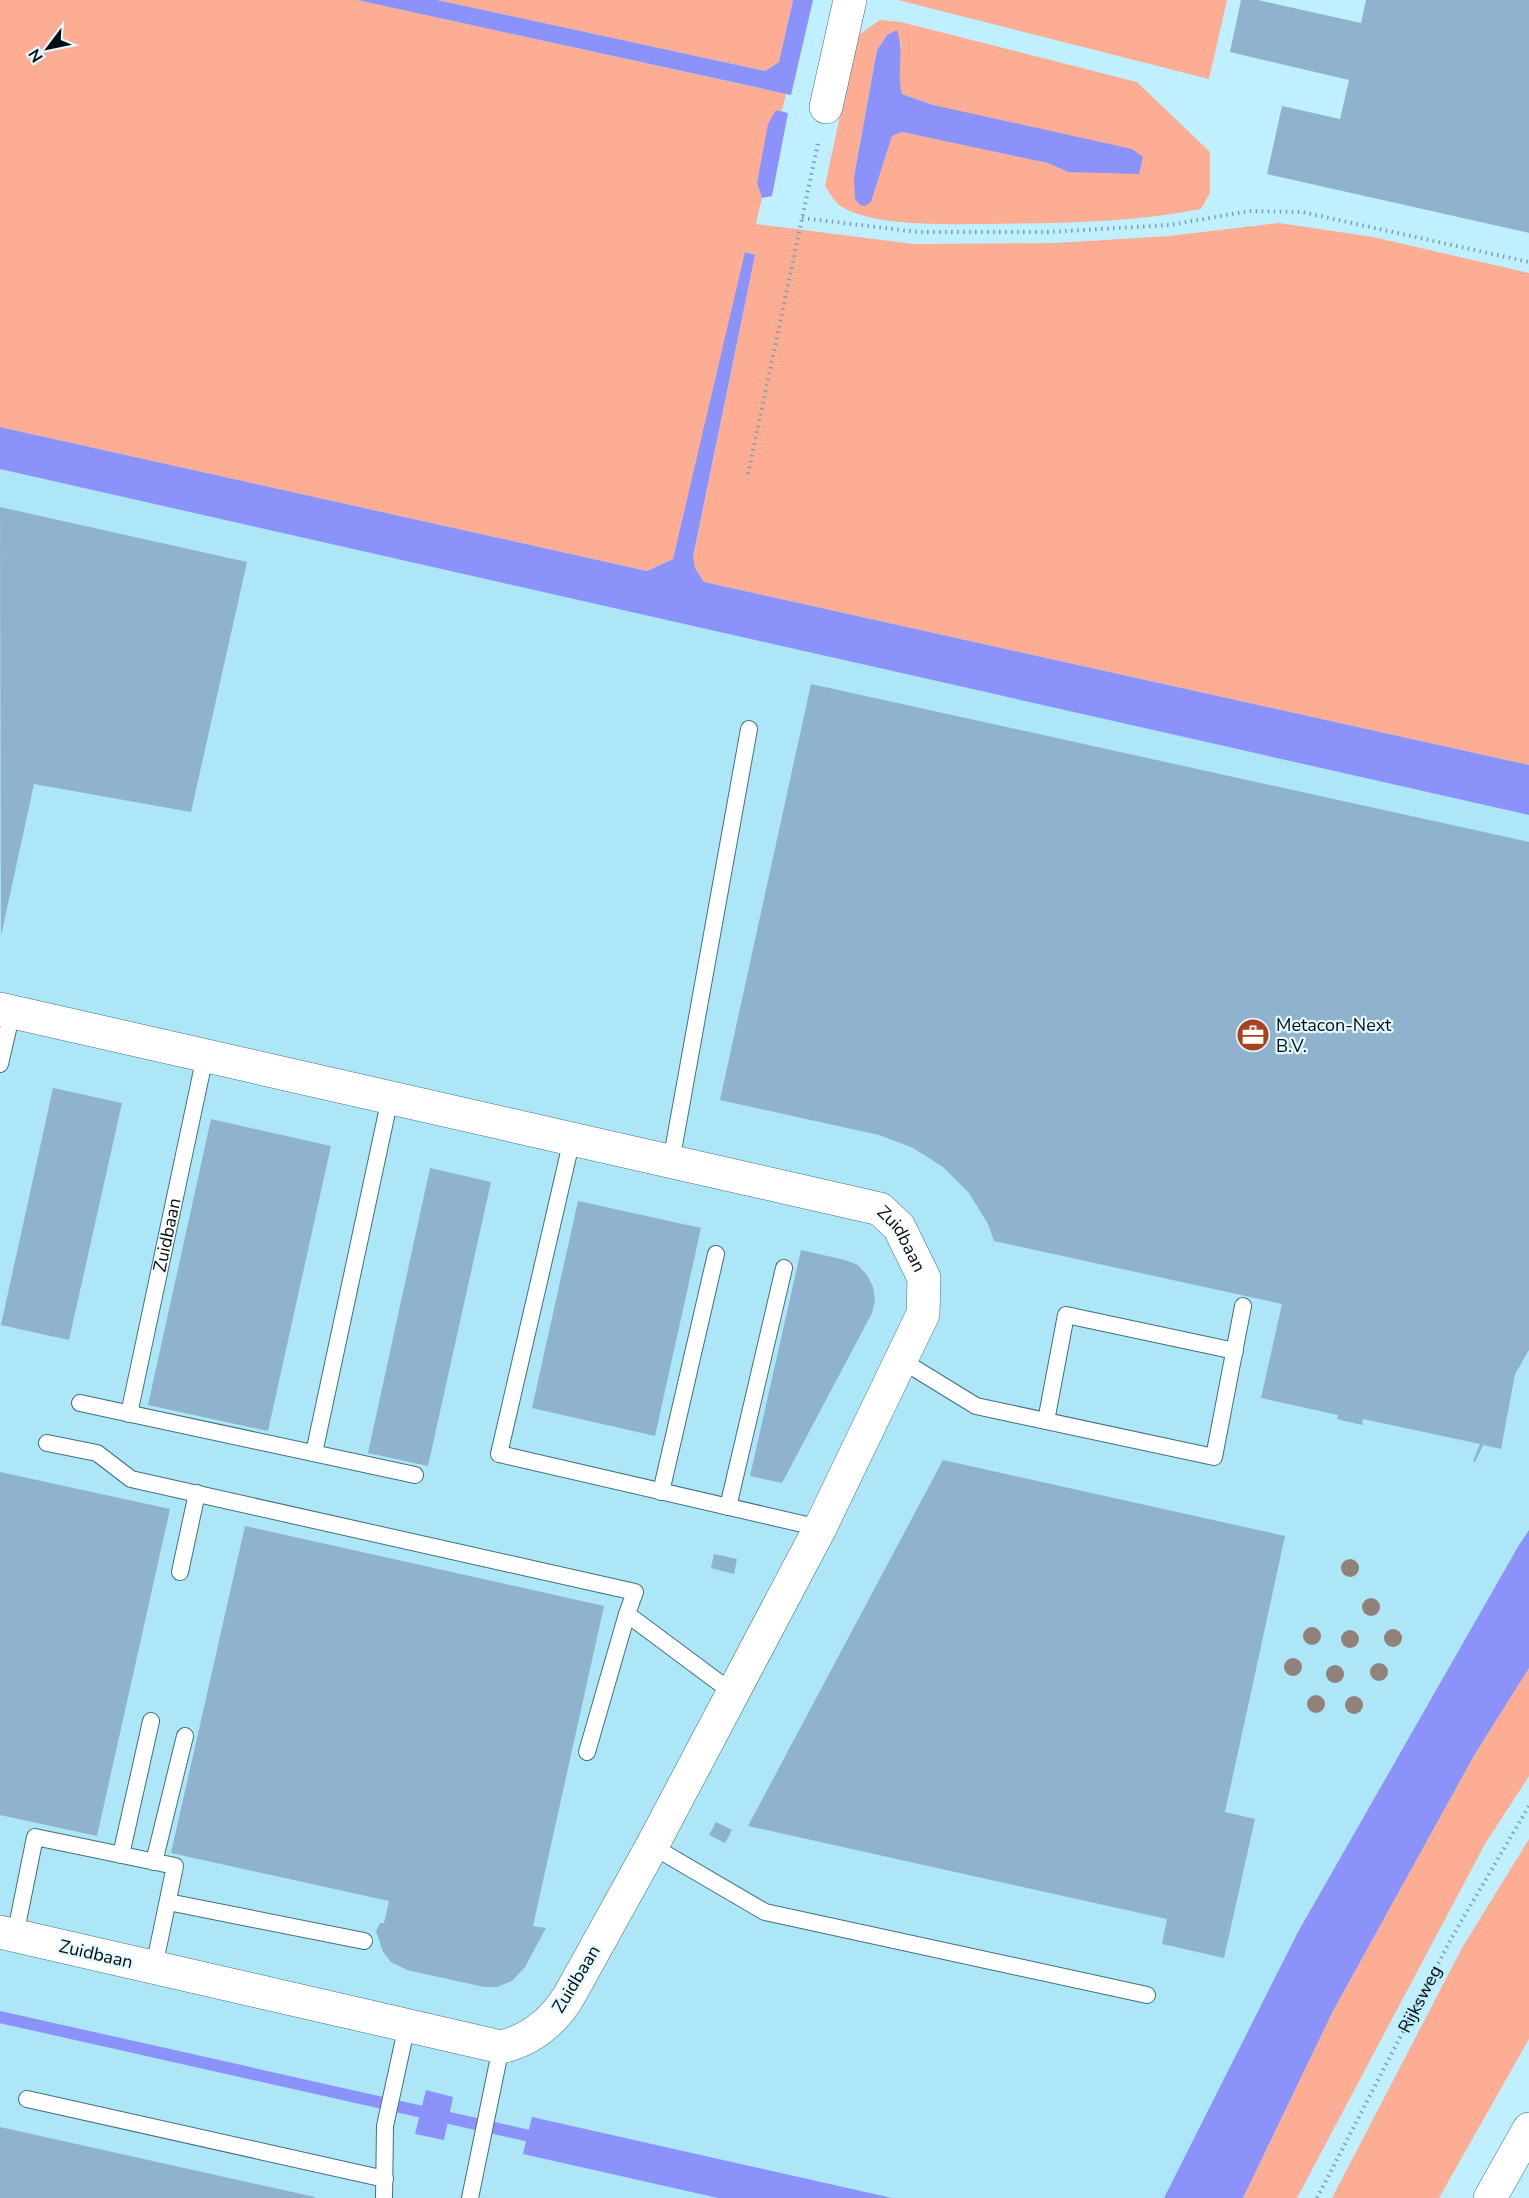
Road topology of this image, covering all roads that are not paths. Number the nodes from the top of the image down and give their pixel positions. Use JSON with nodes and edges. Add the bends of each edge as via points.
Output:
{"nodes":[{"id":1,"x":850,"y":0,"type":"edge"},
{"id":2,"x":826,"y":108,"type":"road end"},
{"id":3,"x":749,"y":729,"type":"dead end"},
{"id":4,"x":6,"y":1010,"type":"edge"},
{"id":5,"x":205,"y":1056,"type":"junction"},
{"id":6,"x":0,"y":1064,"type":"edge"},
{"id":7,"x":390,"y":1098,"type":"junction"},
{"id":8,"x":572,"y":1139,"type":"junction"},
{"id":9,"x":671,"y":1162,"type":"junction"},
{"id":10,"x":716,"y":1254,"type":"dead end"},
{"id":11,"x":784,"y":1268,"type":"dead end"},
{"id":12,"x":1243,"y":1306,"type":"dead end"},
{"id":13,"x":1235,"y":1351,"type":"junction"},
{"id":14,"x":901,"y":1360,"type":"junction"},
{"id":15,"x":80,"y":1403,"type":"dead end"},
{"id":16,"x":129,"y":1414,"type":"junction"},
{"id":17,"x":1046,"y":1421,"type":"junction"},
{"id":18,"x":47,"y":1443,"type":"dead end"},
{"id":19,"x":314,"y":1453,"type":"junction"},
{"id":20,"x":415,"y":1475,"type":"dead end"},
{"id":21,"x":661,"y":1492,"type":"junction"},
{"id":22,"x":197,"y":1493,"type":"junction"},
{"id":23,"x":728,"y":1508,"type":"junction"},
{"id":24,"x":820,"y":1528,"type":"junction"},
{"id":25,"x":180,"y":1572,"type":"dead end"},
{"id":26,"x":627,"y":1614,"type":"junction"},
{"id":27,"x":733,"y":1693,"type":"junction"},
{"id":28,"x":151,"y":1721,"type":"dead end"},
{"id":29,"x":185,"y":1736,"type":"dead end"},
{"id":30,"x":587,"y":1752,"type":"dead end"},
{"id":31,"x":652,"y":1846,"type":"junction"},
{"id":32,"x":121,"y":1855,"type":"junction"},
{"id":33,"x":154,"y":1862,"type":"junction"},
{"id":34,"x":168,"y":1902,"type":"junction"},
{"id":35,"x":8,"y":1934,"type":"edge"},
{"id":36,"x":364,"y":1941,"type":"dead end"},
{"id":37,"x":154,"y":1967,"type":"junction"},
{"id":38,"x":1147,"y":1995,"type":"dead end"},
{"id":39,"x":407,"y":2025,"type":"junction"},
{"id":40,"x":501,"y":2047,"type":"junction"},
{"id":41,"x":27,"y":2099,"type":"dead end"},
{"id":42,"x":1529,"y":2129,"type":"edge"},
{"id":43,"x":385,"y":2179,"type":"junction"},
{"id":44,"x":384,"y":2198,"type":"edge"},
{"id":45,"x":470,"y":2198,"type":"edge"},
{"id":46,"x":1490,"y":2198,"type":"edge"}],
"edges":[{"from":1,"to":2,"type":"main road"},
{"from":3,"to":9,"type":"lane"},
{"from":4,"to":5,"type":"main road","name":"Zuidbaan"},
{"from":4,"to":6,"type":"lane","name":"Zuidbaan"},
{"from":5,"to":7,"type":"main road","name":"Zuidbaan"},
{"from":5,"to":16,"type":"lane","name":"Zuidbaan"},
{"from":7,"to":8,"type":"main road","name":"Zuidbaan"},
{"from":7,"to":19,"type":"lane"},
{"from":8,"to":9,"type":"main road","name":"Zuidbaan"},
{"from":8,"to":21,"type":"lane","via":[[499,1454]]},
{"from":9,"to":14,"type":"main road","name":"Zuidbaan","via":[[880,1209],[899,1227],[924,1278],[923,1314]]},
{"from":10,"to":21,"type":"lane"},
{"from":11,"to":23,"type":"lane"},
{"from":12,"to":13,"type":"lane"},
{"from":13,"to":17,"type":"lane","via":[[1066,1316]]},
{"from":13,"to":17,"type":"lane","via":[[1214,1457]]},
{"from":14,"to":17,"type":"lane","via":[[976,1406]]},
{"from":14,"to":24,"type":"main road","name":"Zuidbaan"},
{"from":15,"to":16,"type":"lane"},
{"from":16,"to":19,"type":"lane"},
{"from":18,"to":22,"type":"lane","via":[[97,1453],[131,1479]]},
{"from":19,"to":20,"type":"lane"},
{"from":21,"to":23,"type":"lane"},
{"from":22,"to":25,"type":"lane"},
{"from":22,"to":26,"type":"lane","via":[[634,1592]]},
{"from":23,"to":24,"type":"lane"},
{"from":24,"to":27,"type":"main road","name":"Zuidbaan"},
{"from":26,"to":27,"type":"lane"},
{"from":26,"to":30,"type":"lane"},
{"from":27,"to":31,"type":"main road","name":"Zuidbaan"},
{"from":28,"to":32,"type":"lane"},
{"from":29,"to":33,"type":"lane"},
{"from":31,"to":38,"type":"lane","via":[[765,1912]]},
{"from":31,"to":40,"type":"main road","name":"Zuidbaan","via":[[563,2005],[529,2037]]},
{"from":32,"to":33,"type":"lane"},
{"from":32,"to":35,"type":"lane","via":[[35,1837]]},
{"from":33,"to":34,"type":"lane","via":[[175,1866]]},
{"from":34,"to":36,"type":"lane"},
{"from":34,"to":37,"type":"lane"},
{"from":35,"to":37,"type":"main road","name":"Zuidbaan"},
{"from":37,"to":39,"type":"main road","name":"Zuidbaan"},
{"from":39,"to":40,"type":"main road","name":"Zuidbaan"},
{"from":39,"to":43,"type":"lane","via":[[385,2126]]},
{"from":40,"to":45,"type":"lane"},
{"from":41,"to":43,"type":"lane"},
{"from":42,"to":46,"type":"main road"},
{"from":43,"to":44,"type":"lane"}]}
